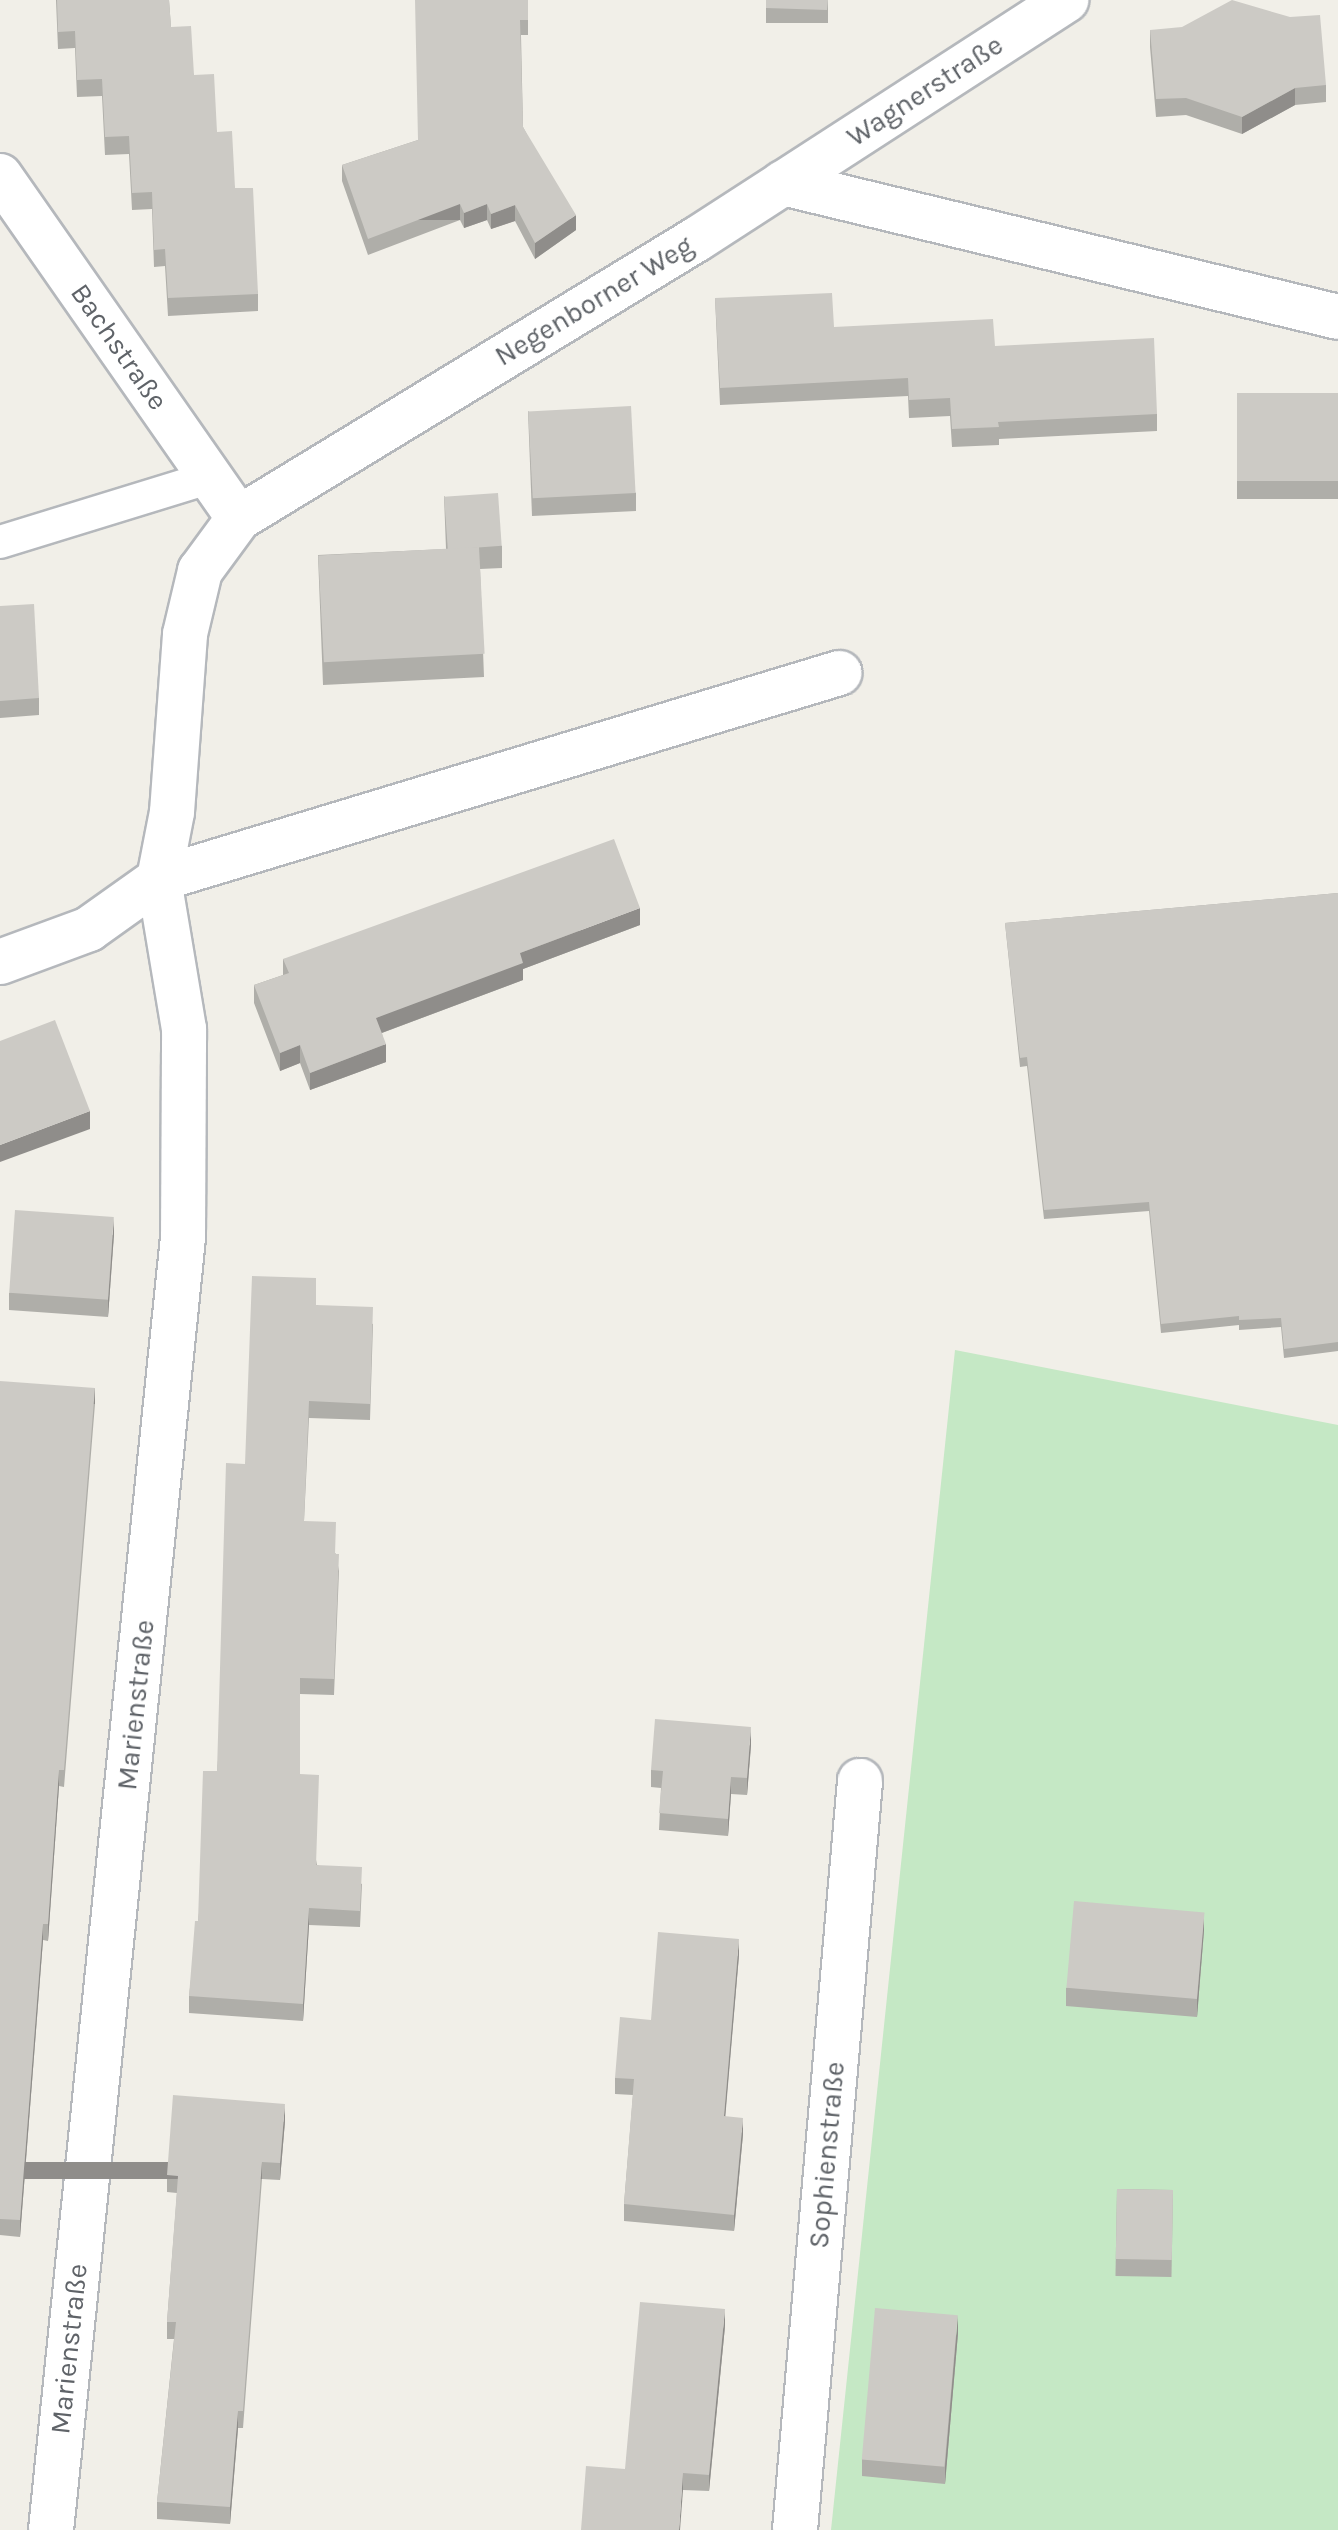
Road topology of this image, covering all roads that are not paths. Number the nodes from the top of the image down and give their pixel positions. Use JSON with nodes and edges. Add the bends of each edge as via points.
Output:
{"nodes":[{"id":1,"x":1067,"y":0,"type":"edge"},
{"id":2,"x":783,"y":183,"type":"junction"},
{"id":3,"x":4,"y":191,"type":"edge"},
{"id":4,"x":1338,"y":317,"type":"edge"},
{"id":5,"x":211,"y":477,"type":"junction"},
{"id":6,"x":239,"y":518,"type":"junction"},
{"id":7,"x":0,"y":542,"type":"edge"},
{"id":8,"x":839,"y":673,"type":"dead end"},
{"id":9,"x":159,"y":879,"type":"junction"},
{"id":10,"x":0,"y":962,"type":"edge"},
{"id":11,"x":860,"y":1781,"type":"dead end"},
{"id":12,"x":51,"y":2530,"type":"edge"},
{"id":13,"x":795,"y":2530,"type":"edge"}],
"edges":[{"from":1,"to":2,"type":"street","name":"Wagnerstraße"},
{"from":2,"to":4,"type":"street"},
{"from":2,"to":6,"type":"street","name":"Negenborner Weg"},
{"from":3,"to":5,"type":"street","name":"Bachstraße"},
{"from":5,"to":6,"type":"street","name":"Bachstraße"},
{"from":5,"to":7,"type":"lane"},
{"from":6,"to":9,"type":"street","name":"Negenborner Weg","via":[[200,571],[185,634],[172,812]]},
{"from":8,"to":9,"type":"street"},
{"from":9,"to":10,"type":"street","via":[[89,929]]},
{"from":9,"to":12,"type":"street","name":"Marienstraße","via":[[184,1029],[183,1238]]},
{"from":11,"to":13,"type":"street","name":"Sophienstraße"}]}
